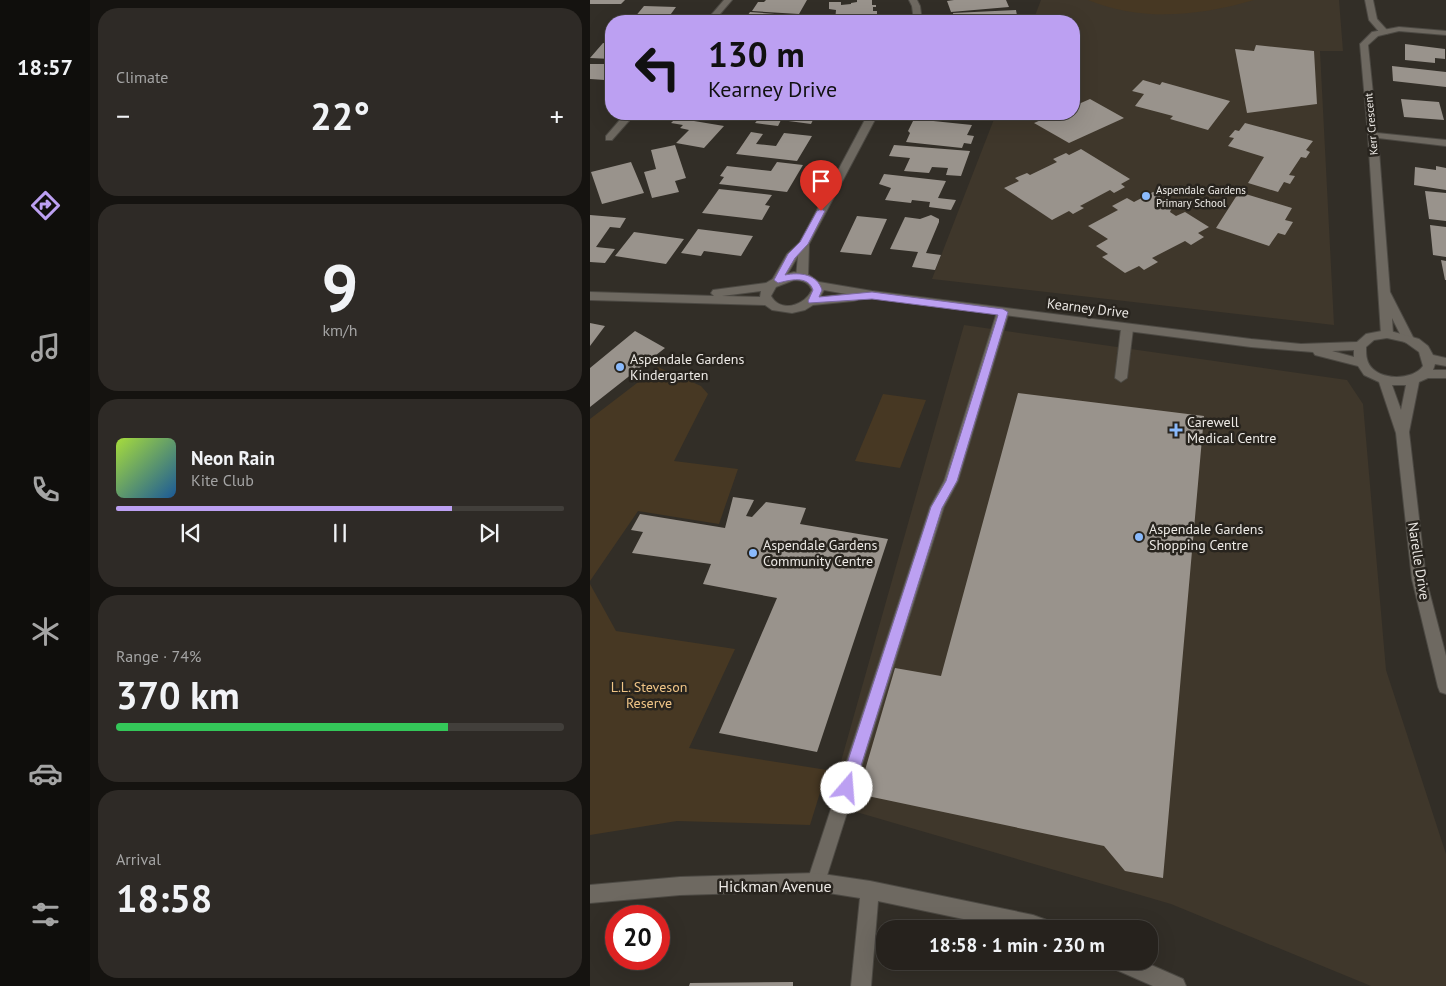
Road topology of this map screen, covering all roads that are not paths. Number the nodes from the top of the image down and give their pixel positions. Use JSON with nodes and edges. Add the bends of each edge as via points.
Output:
{"nodes":[{"id":1,"x":728,"y":0,"type":"edge"},
{"id":2,"x":912,"y":0,"type":"edge"},
{"id":3,"x":1369,"y":0,"type":"edge"},
{"id":4,"x":715,"y":15,"type":"edge"},
{"id":5,"x":917,"y":15,"type":"edge"},
{"id":6,"x":1384,"y":32,"type":"junction"},
{"id":7,"x":1446,"y":33,"type":"edge"},
{"id":8,"x":625,"y":120,"type":"edge"},
{"id":9,"x":870,"y":120,"type":"edge"},
{"id":10,"x":1373,"y":135,"type":"junction"},
{"id":11,"x":609,"y":138,"type":"dead end"},
{"id":12,"x":1446,"y":143,"type":"edge"},
{"id":13,"x":804,"y":244,"type":"junction"},
{"id":14,"x":802,"y":276,"type":"junction"},
{"id":15,"x":774,"y":283,"type":"junction"},
{"id":16,"x":816,"y":285,"type":"junction"},
{"id":17,"x":1385,"y":292,"type":"junction"},
{"id":18,"x":590,"y":296,"type":"edge"},
{"id":19,"x":872,"y":296,"type":"junction"},
{"id":20,"x":666,"y":298,"type":"junction"},
{"id":21,"x":766,"y":301,"type":"junction"},
{"id":22,"x":813,"y":301,"type":"junction"},
{"id":23,"x":1003,"y":312,"type":"junction"},
{"id":24,"x":1127,"y":328,"type":"junction"},
{"id":25,"x":1387,"y":334,"type":"junction"},
{"id":26,"x":1408,"y":339,"type":"junction"},
{"id":27,"x":1360,"y":346,"type":"junction"},
{"id":28,"x":1301,"y":348,"type":"junction"},
{"id":29,"x":1430,"y":359,"type":"junction"},
{"id":30,"x":1446,"y":362,"type":"edge"},
{"id":31,"x":1362,"y":363,"type":"junction"},
{"id":32,"x":1428,"y":374,"type":"junction"},
{"id":33,"x":1446,"y":374,"type":"edge"},
{"id":34,"x":1121,"y":378,"type":"dead end"},
{"id":35,"x":1384,"y":379,"type":"junction"},
{"id":36,"x":1412,"y":382,"type":"junction"},
{"id":37,"x":1403,"y":433,"type":"junction"},
{"id":38,"x":1446,"y":686,"type":"edge"},
{"id":39,"x":816,"y":882,"type":"junction"},
{"id":40,"x":870,"y":890,"type":"junction"},
{"id":41,"x":590,"y":894,"type":"edge"},
{"id":42,"x":1014,"y":920,"type":"edge"},
{"id":43,"x":1140,"y":970,"type":"edge"},
{"id":44,"x":861,"y":986,"type":"edge"},
{"id":45,"x":1176,"y":986,"type":"edge"}],
"edges":[{"from":1,"to":4,"type":"street"},
{"from":2,"to":5,"type":"street"},
{"from":3,"to":6,"type":"street","via":[[1373,20]]},
{"from":6,"to":7,"type":"street","name":"Kerr Crescent","via":[[1399,29]]},
{"from":6,"to":10,"type":"street","name":"Kerr Crescent","via":[[1375,34],[1364,44]]},
{"from":8,"to":11,"type":"street"},
{"from":9,"to":13,"type":"street"},
{"from":10,"to":12,"type":"street"},
{"from":10,"to":17,"type":"street","name":"Kerr Crescent"},
{"from":13,"to":14,"type":"street"},
{"from":13,"to":15,"type":"street","via":[[791,256]]},
{"from":14,"to":15,"type":"street"},
{"from":14,"to":16,"type":"street"},
{"from":15,"to":20,"type":"street"},
{"from":15,"to":21,"type":"street","via":[[765,296]]},
{"from":16,"to":19,"type":"street","name":"Kearney Drive"},
{"from":16,"to":22,"type":"street","via":[[818,290]]},
{"from":17,"to":25,"type":"street","name":"Kerr Crescent"},
{"from":17,"to":26,"type":"street","name":"Kerr Crescent"},
{"from":18,"to":20,"type":"street"},
{"from":19,"to":22,"type":"street","name":"Kearney Drive"},
{"from":19,"to":23,"type":"street","name":"Kearney Drive"},
{"from":20,"to":21,"type":"street"},
{"from":21,"to":22,"type":"street","via":[[785,310],[800,308]]},
{"from":23,"to":24,"type":"street","name":"Kearney Drive"},
{"from":23,"to":39,"type":"street","via":[[951,481],[937,507]]},
{"from":24,"to":28,"type":"street","name":"Kearney Drive"},
{"from":24,"to":34,"type":"street"},
{"from":25,"to":26,"type":"street"},
{"from":25,"to":27,"type":"street","via":[[1370,337]]},
{"from":26,"to":29,"type":"street","via":[[1426,351]]},
{"from":27,"to":28,"type":"street","name":"Kearney Drive"},
{"from":27,"to":31,"type":"street"},
{"from":28,"to":31,"type":"street","name":"Kearney Drive"},
{"from":29,"to":30,"type":"street"},
{"from":29,"to":32,"type":"street"},
{"from":31,"to":35,"type":"street"},
{"from":32,"to":33,"type":"street"},
{"from":32,"to":36,"type":"street"},
{"from":35,"to":36,"type":"street"},
{"from":35,"to":37,"type":"street","name":"Narelle Drive"},
{"from":36,"to":37,"type":"street","name":"Narelle Drive"},
{"from":37,"to":38,"type":"street","name":"Narelle Drive","via":[[1419,579]]},
{"from":39,"to":40,"type":"street","name":"Hickman Avenue"},
{"from":39,"to":41,"type":"street","name":"Hickman Avenue","via":[[680,886]]},
{"from":40,"to":42,"type":"street","name":"Hickman Avenue"},
{"from":40,"to":44,"type":"street"},
{"from":43,"to":45,"type":"street"}]}
